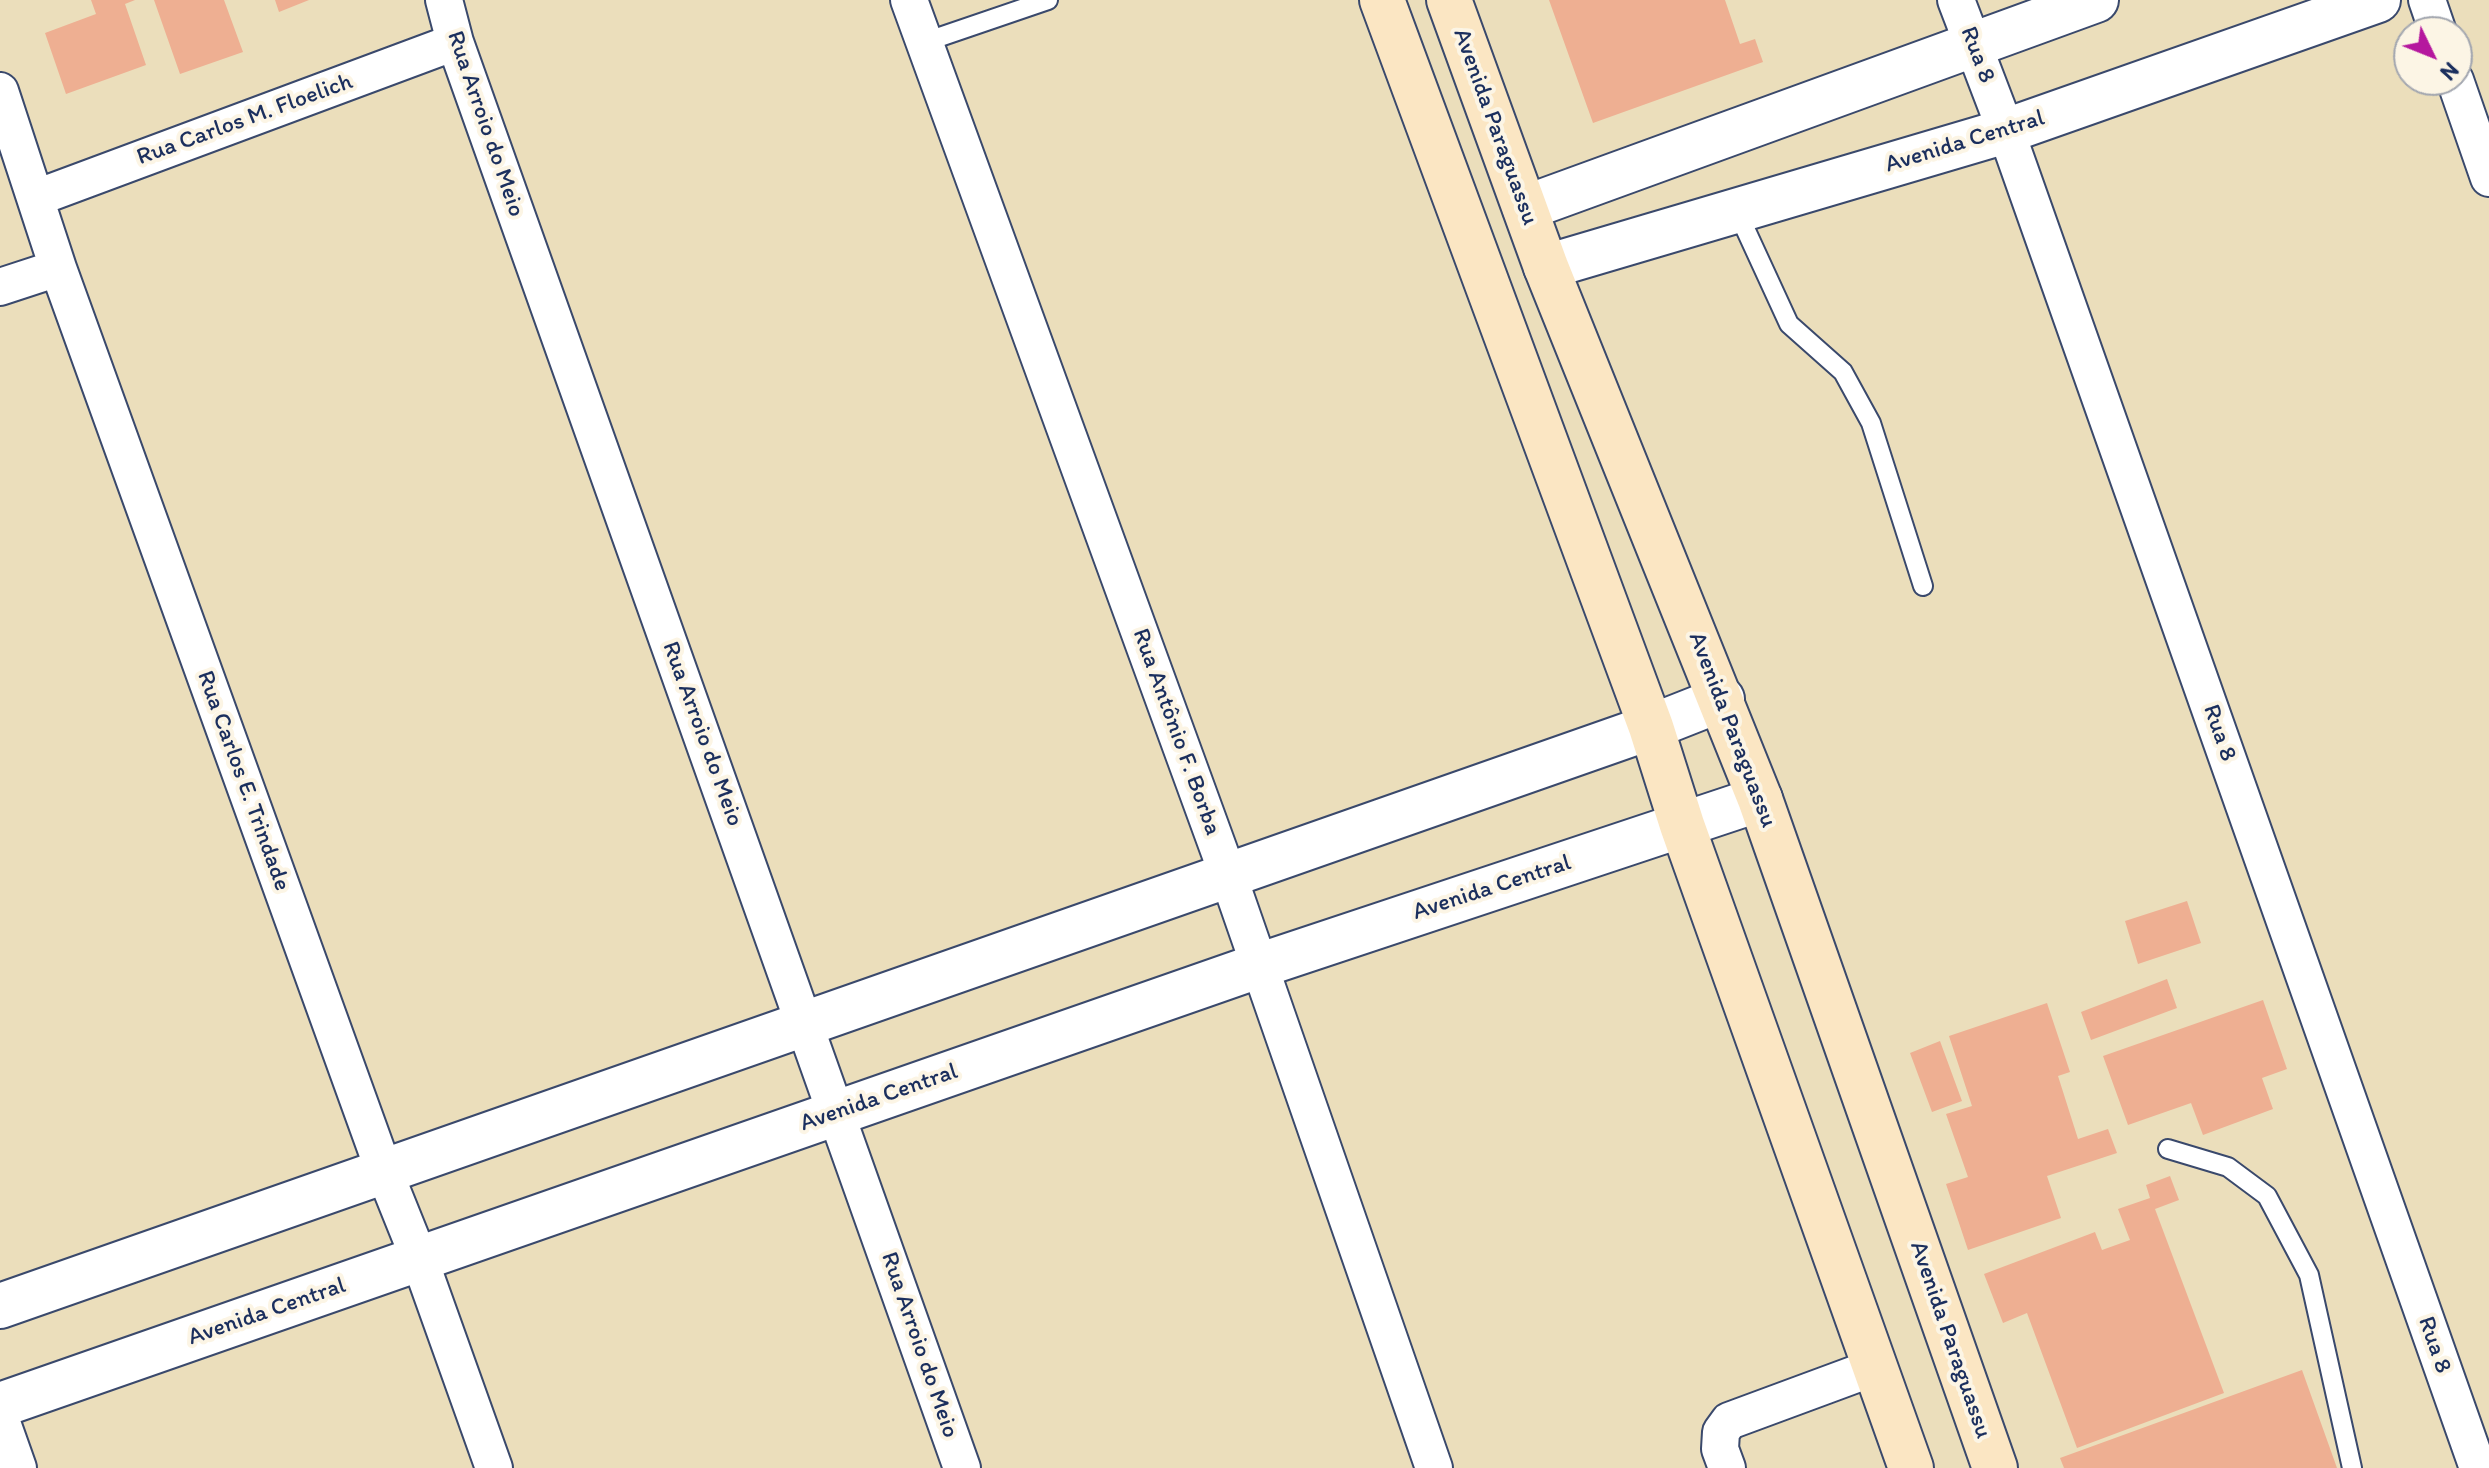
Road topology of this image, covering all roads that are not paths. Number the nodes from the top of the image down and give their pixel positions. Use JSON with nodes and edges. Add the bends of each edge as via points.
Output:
{"nodes":[{"id":1,"x":444,"y":0,"type":"edge"},
{"id":2,"x":909,"y":0,"type":"edge"},
{"id":3,"x":1048,"y":0,"type":"edge"},
{"id":4,"x":1382,"y":0,"type":"edge"},
{"id":5,"x":1449,"y":0,"type":"edge"},
{"id":6,"x":1956,"y":0,"type":"edge"},
{"id":7,"x":2096,"y":0,"type":"edge"},
{"id":8,"x":2378,"y":0,"type":"edge"},
{"id":9,"x":455,"y":42,"type":"junction"},
{"id":10,"x":925,"y":42,"type":"junction"},
{"id":11,"x":1972,"y":44,"type":"junction"},
{"id":12,"x":0,"y":91,"type":"edge"},
{"id":13,"x":2461,"y":96,"type":"edge"},
{"id":14,"x":2006,"y":131,"type":"junction"},
{"id":15,"x":2489,"y":178,"type":"edge"},
{"id":16,"x":36,"y":198,"type":"junction"},
{"id":17,"x":1525,"y":208,"type":"junction"},
{"id":18,"x":1737,"y":211,"type":"junction"},
{"id":19,"x":1546,"y":267,"type":"junction"},
{"id":20,"x":58,"y":268,"type":"junction"},
{"id":21,"x":0,"y":287,"type":"edge"},
{"id":22,"x":1923,"y":586,"type":"dead end"},
{"id":23,"x":1722,"y":699,"type":"junction"},
{"id":24,"x":1651,"y":727,"type":"junction"},
{"id":25,"x":1760,"y":799,"type":"junction"},
{"id":26,"x":1682,"y":825,"type":"junction"},
{"id":27,"x":1228,"y":875,"type":"junction"},
{"id":28,"x":1258,"y":966,"type":"junction"},
{"id":29,"x":805,"y":1023,"type":"junction"},
{"id":30,"x":837,"y":1113,"type":"junction"},
{"id":31,"x":2168,"y":1149,"type":"dead end"},
{"id":32,"x":384,"y":1171,"type":"junction"},
{"id":33,"x":419,"y":1258,"type":"junction"},
{"id":34,"x":0,"y":1306,"type":"edge"},
{"id":35,"x":1875,"y":1367,"type":"junction"},
{"id":36,"x":0,"y":1405,"type":"edge"},
{"id":37,"x":0,"y":1417,"type":"edge"},
{"id":38,"x":18,"y":1468,"type":"edge"},
{"id":39,"x":494,"y":1468,"type":"edge"},
{"id":40,"x":962,"y":1468,"type":"edge"},
{"id":41,"x":1434,"y":1468,"type":"edge"},
{"id":42,"x":1727,"y":1468,"type":"edge"},
{"id":43,"x":1911,"y":1468,"type":"edge"},
{"id":44,"x":1995,"y":1468,"type":"edge"},
{"id":45,"x":2352,"y":1468,"type":"edge"},
{"id":46,"x":2478,"y":1468,"type":"edge"}],
"edges":[{"from":1,"to":9,"type":"street","name":"Rua Arroio do Meio"},
{"from":2,"to":10,"type":"street","name":"Rua Antônio F. Borba"},
{"from":3,"to":10,"type":"lane"},
{"from":4,"to":24,"type":"main road"},
{"from":5,"to":17,"type":"main road","name":"Avenida Paraguassu"},
{"from":6,"to":11,"type":"street","name":"Rua 8"},
{"from":7,"to":11,"type":"street"},
{"from":8,"to":14,"type":"street","name":"Avenida Central"},
{"from":9,"to":16,"type":"street","name":"Rua Carlos M. Floelich"},
{"from":9,"to":29,"type":"street","name":"Rua Arroio do Meio"},
{"from":10,"to":27,"type":"street","name":"Rua Antônio F. Borba"},
{"from":11,"to":14,"type":"street","name":"Rua 8"},
{"from":11,"to":17,"type":"street"},
{"from":12,"to":16,"type":"street","name":"Rua Carlos E. Trindade"},
{"from":13,"to":15,"type":"street"},
{"from":14,"to":18,"type":"street","name":"Avenida Central"},
{"from":14,"to":46,"type":"street","name":"Rua 8"},
{"from":16,"to":20,"type":"street","name":"Rua Carlos E. Trindade"},
{"from":17,"to":19,"type":"main road","name":"Avenida Paraguassu"},
{"from":18,"to":19,"type":"street","name":"Avenida Central"},
{"from":18,"to":22,"type":"lane","via":[[1789,324],[1843,372],[1871,423]]},
{"from":19,"to":23,"type":"main road","name":"Avenida Paraguassu"},
{"from":20,"to":21,"type":"street"},
{"from":20,"to":32,"type":"street","name":"Rua Carlos E. Trindade"},
{"from":23,"to":24,"type":"street"},
{"from":23,"to":25,"type":"main road","name":"Avenida Paraguassu"},
{"from":24,"to":26,"type":"main road"},
{"from":24,"to":27,"type":"street"},
{"from":25,"to":26,"type":"street","name":"Avenida Central"},
{"from":25,"to":44,"type":"main road","name":"Avenida Paraguassu"},
{"from":26,"to":28,"type":"street","name":"Avenida Central"},
{"from":26,"to":35,"type":"main road"},
{"from":27,"to":28,"type":"street","name":"Rua Antônio F. Borba"},
{"from":27,"to":29,"type":"street"},
{"from":28,"to":30,"type":"street","name":"Avenida Central"},
{"from":28,"to":41,"type":"street","name":"Rua Antônio F. Borba"},
{"from":29,"to":30,"type":"street","name":"Rua Arroio do Meio"},
{"from":29,"to":32,"type":"street"},
{"from":30,"to":33,"type":"street","name":"Avenida Central"},
{"from":30,"to":40,"type":"street","name":"Rua Arroio do Meio"},
{"from":31,"to":45,"type":"lane","via":[[2228,1167],[2267,1196],[2309,1275]]},
{"from":32,"to":33,"type":"street","name":"Rua Carlos E. Trindade"},
{"from":32,"to":34,"type":"street"},
{"from":33,"to":36,"type":"street","name":"Avenida Central"},
{"from":33,"to":39,"type":"street","name":"Rua Carlos E. Trindade"},
{"from":35,"to":42,"type":"street","via":[[1729,1421],[1720,1440]]},
{"from":35,"to":43,"type":"main road"},
{"from":37,"to":38,"type":"street"}]}
